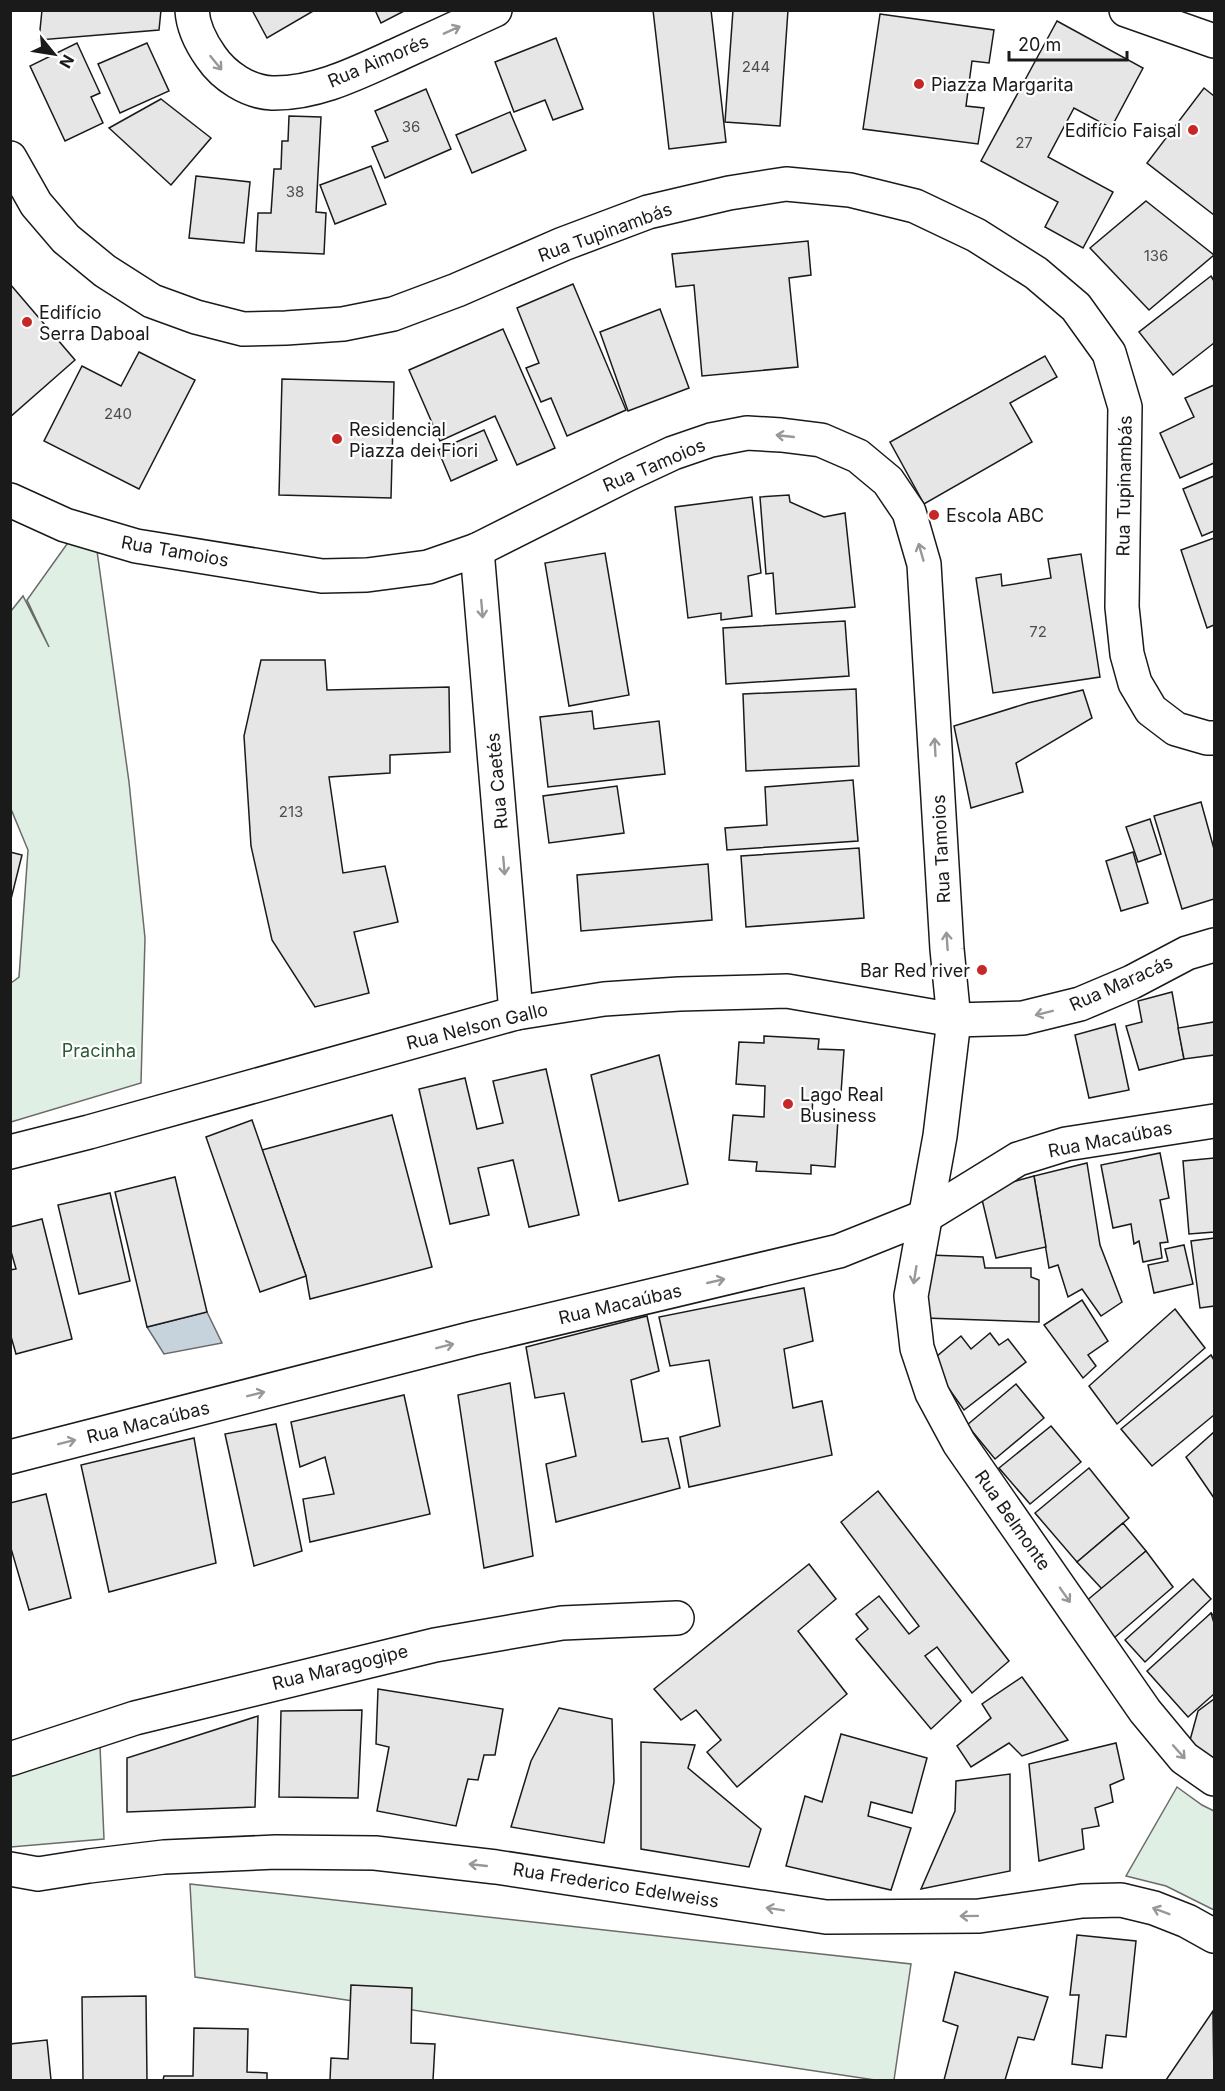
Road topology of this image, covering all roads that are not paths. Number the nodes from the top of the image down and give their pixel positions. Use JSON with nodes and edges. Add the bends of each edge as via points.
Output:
{"nodes":[{"id":1,"x":192,"y":10,"type":"edge"},
{"id":2,"x":495,"y":10,"type":"edge"},
{"id":3,"x":1126,"y":10,"type":"edge"},
{"id":4,"x":1215,"y":41,"type":"edge"},
{"id":5,"x":10,"y":158,"type":"edge"},
{"id":6,"x":10,"y":500,"type":"edge"},
{"id":7,"x":477,"y":550,"type":"junction"},
{"id":8,"x":1215,"y":738,"type":"edge"},
{"id":9,"x":1215,"y":945,"type":"edge"},
{"id":10,"x":516,"y":1013,"type":"junction"},
{"id":11,"x":954,"y":1020,"type":"junction"},
{"id":12,"x":1215,"y":1121,"type":"edge"},
{"id":13,"x":10,"y":1152,"type":"edge"},
{"id":14,"x":924,"y":1217,"type":"junction"},
{"id":15,"x":10,"y":1457,"type":"edge"},
{"id":16,"x":677,"y":1618,"type":"dead end"},
{"id":17,"x":10,"y":1759,"type":"edge"},
{"id":18,"x":1215,"y":1779,"type":"edge"},
{"id":19,"x":10,"y":1869,"type":"edge"},
{"id":20,"x":1215,"y":1936,"type":"edge"}],
"edges":[{"from":1,"to":2,"type":"street","name":"Rua Aimorés","one_way":true,"via":[[203,46],[219,69],[242,84],[271,93],[304,90],[343,79]]},
{"from":3,"to":4,"type":"street"},
{"from":5,"to":8,"type":"street","name":"Rua Tupinambás","via":[[36,204],[66,239],[105,271],[152,301],[243,329],[343,324],[393,314],[648,212],[786,184],[850,190],[915,206],[976,235],[1036,273],[1076,308],[1109,353],[1125,407],[1122,607],[1127,654],[1135,683],[1151,710],[1176,729]]},
{"from":6,"to":7,"type":"street","name":"Rua Tamoios","via":[[65,525],[136,546],[322,576],[428,567]]},
{"from":7,"to":10,"type":"street","name":"Rua Caetés","one_way":true},
{"from":11,"to":7,"type":"street","name":"Rua Tamoios","one_way":true,"via":[[924,564],[909,512],[888,481],[858,456],[821,440],[747,433],[711,440],[664,457]]},
{"from":9,"to":11,"type":"street","name":"Rua Maracás","one_way":true,"via":[[1187,953],[1080,1004],[1023,1018]]},
{"from":10,"to":11,"type":"street","name":"Rua Nelson Gallo","via":[[604,999],[787,991]]},
{"from":10,"to":13,"type":"street","name":"Rua Nelson Gallo"},
{"from":11,"to":14,"type":"street","name":"Rua Tamoios","via":[[940,1136]]},
{"from":12,"to":14,"type":"street","name":"Rua Macaúbas","via":[[1066,1144],[1018,1159]]},
{"from":15,"to":14,"type":"street","name":"Rua Macaúbas","one_way":true,"via":[[474,1338],[839,1251]]},
{"from":14,"to":18,"type":"street","name":"Rua Belmonte","one_way":true,"via":[[911,1296],[917,1348],[932,1393],[959,1443],[1145,1711],[1184,1758]]},
{"from":16,"to":17,"type":"street","name":"Rua Maragogipe","via":[[562,1623],[435,1645],[135,1718]]},
{"from":20,"to":19,"type":"street","name":"Rua Frederico Edelweiss","one_way":true,"via":[[1154,1908],[1121,1900],[1082,1901],[978,1916],[826,1917],[496,1867],[375,1854],[276,1852],[164,1857],[38,1874]]}]}
